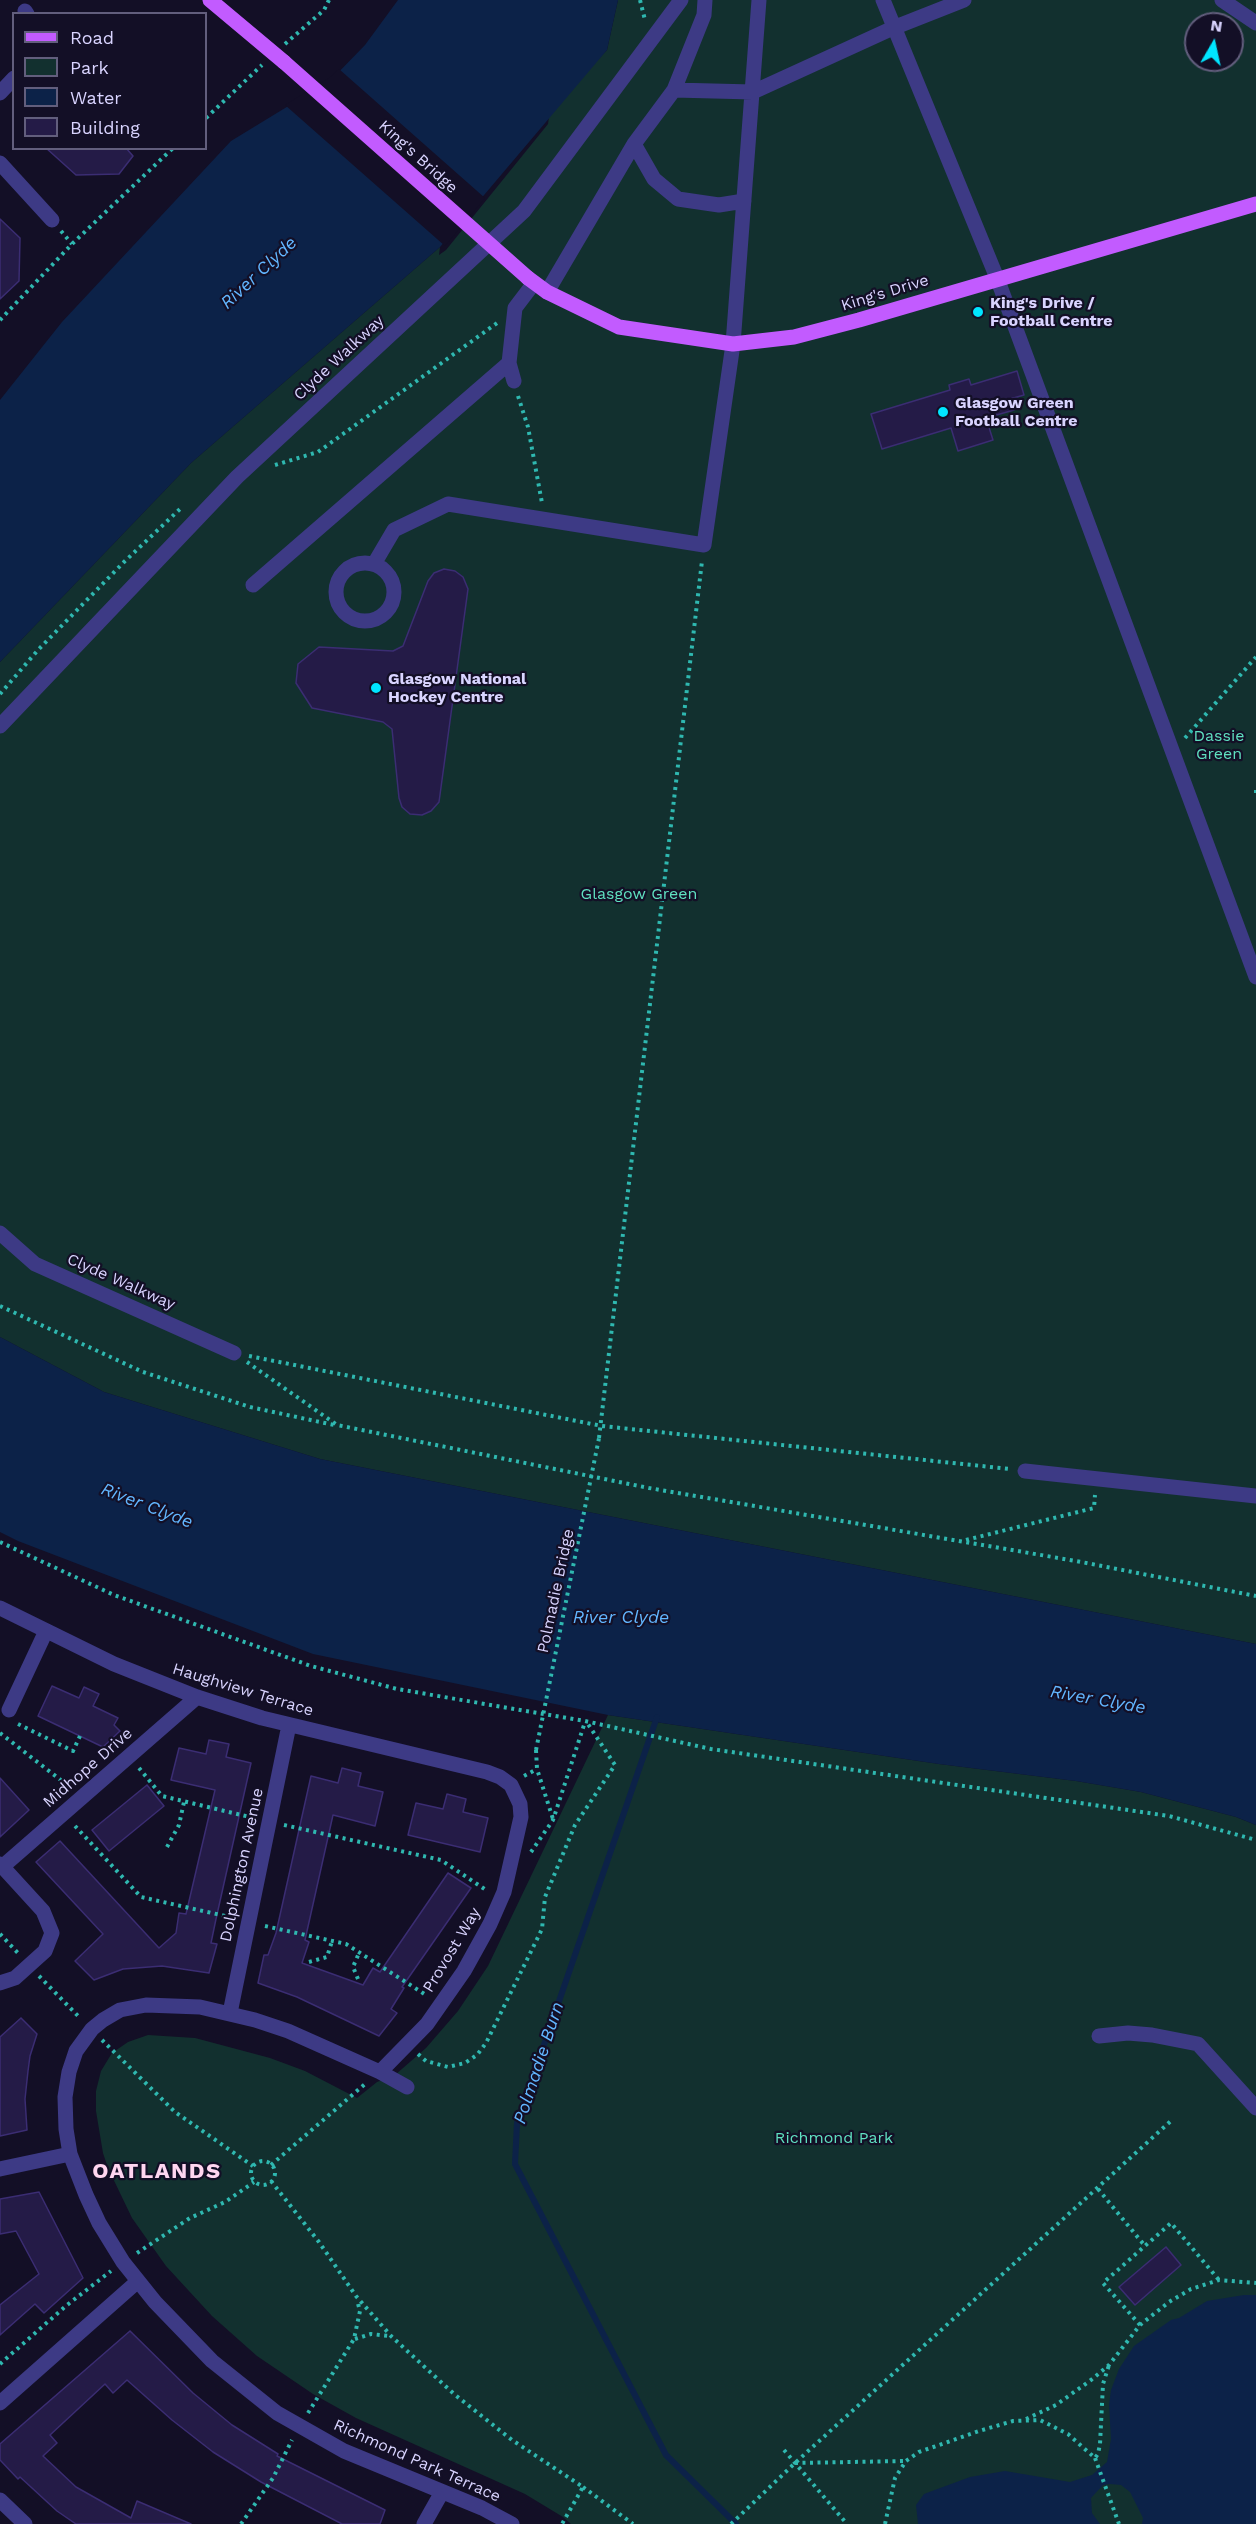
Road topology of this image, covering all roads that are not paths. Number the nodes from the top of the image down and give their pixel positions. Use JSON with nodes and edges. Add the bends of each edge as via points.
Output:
{"nodes":[{"id":1,"x":210,"y":0,"type":"edge"},
{"id":2,"x":681,"y":0,"type":"edge"},
{"id":3,"x":705,"y":0,"type":"edge"},
{"id":4,"x":759,"y":0,"type":"edge"},
{"id":5,"x":883,"y":0,"type":"edge"},
{"id":6,"x":964,"y":0,"type":"edge"},
{"id":7,"x":1222,"y":0,"type":"edge"},
{"id":8,"x":1256,"y":23,"type":"edge"},
{"id":9,"x":893,"y":28,"type":"junction"},
{"id":10,"x":12,"y":80,"type":"edge"},
{"id":11,"x":674,"y":90,"type":"junction"},
{"id":12,"x":753,"y":92,"type":"junction"},
{"id":13,"x":0,"y":93,"type":"edge"},
{"id":14,"x":634,"y":144,"type":"junction"},
{"id":15,"x":0,"y":163,"type":"edge"},
{"id":16,"x":744,"y":201,"type":"junction"},
{"id":17,"x":1256,"y":204,"type":"edge"},
{"id":18,"x":52,"y":220,"type":"dead end"},
{"id":19,"x":997,"y":278,"type":"junction"},
{"id":20,"x":536,"y":284,"type":"junction"},
{"id":21,"x":733,"y":344,"type":"junction"},
{"id":22,"x":509,"y":363,"type":"junction"},
{"id":23,"x":514,"y":381,"type":"road end"},
{"id":24,"x":374,"y":564,"type":"dead end"},
{"id":25,"x":253,"y":585,"type":"dead end"},
{"id":26,"x":0,"y":726,"type":"edge"},
{"id":27,"x":1256,"y":977,"type":"edge"},
{"id":28,"x":0,"y":1233,"type":"edge"},
{"id":29,"x":234,"y":1353,"type":"road end"},
{"id":30,"x":1025,"y":1471,"type":"road end"},
{"id":31,"x":1256,"y":1496,"type":"edge"},
{"id":32,"x":0,"y":1608,"type":"edge"},
{"id":33,"x":46,"y":1631,"type":"junction"},
{"id":34,"x":197,"y":1697,"type":"junction"},
{"id":35,"x":9,"y":1710,"type":"road end"},
{"id":36,"x":289,"y":1725,"type":"junction"},
{"id":37,"x":487,"y":1772,"type":"joint"},
{"id":38,"x":1,"y":1866,"type":"edge"},
{"id":39,"x":0,"y":1983,"type":"edge"},
{"id":40,"x":230,"y":2013,"type":"junction"},
{"id":41,"x":1100,"y":2036,"type":"dead end"},
{"id":42,"x":380,"y":2072,"type":"junction"},
{"id":43,"x":407,"y":2087,"type":"dead end"},
{"id":44,"x":1256,"y":2108,"type":"edge"},
{"id":45,"x":70,"y":2154,"type":"junction"},
{"id":46,"x":0,"y":2169,"type":"edge"},
{"id":47,"x":138,"y":2281,"type":"junction"},
{"id":48,"x":0,"y":2403,"type":"edge"},
{"id":49,"x":442,"y":2492,"type":"junction"},
{"id":50,"x":0,"y":2500,"type":"edge"},
{"id":51,"x":25,"y":2524,"type":"edge"},
{"id":52,"x":424,"y":2524,"type":"edge"},
{"id":53,"x":512,"y":2524,"type":"edge"}],
"edges":[{"from":1,"to":20,"type":"main road","name":"King's Bridge","bridge":true},
{"from":2,"to":26,"type":"street","name":"Clyde Walkway","via":[[524,211],[237,477]]},
{"from":3,"to":11,"type":"street","via":[[704,15]]},
{"from":4,"to":12,"type":"street"},
{"from":5,"to":9,"type":"street"},
{"from":6,"to":9,"type":"street"},
{"from":7,"to":8,"type":"street"},
{"from":9,"to":12,"type":"street"},
{"from":9,"to":19,"type":"street"},
{"from":10,"to":13,"type":"street"},
{"from":11,"to":12,"type":"street"},
{"from":11,"to":14,"type":"street"},
{"from":12,"to":16,"type":"street"},
{"from":14,"to":16,"type":"street","via":[[654,179],[678,199],[719,205]]},
{"from":14,"to":20,"type":"street"},
{"from":15,"to":18,"type":"street"},
{"from":16,"to":21,"type":"street"},
{"from":17,"to":19,"type":"main road","name":"King's Drive"},
{"from":19,"to":21,"type":"main road","name":"King's Drive","via":[[794,337]]},
{"from":19,"to":27,"type":"street"},
{"from":20,"to":21,"type":"main road","name":"King's Drive","via":[[619,327]]},
{"from":20,"to":22,"type":"street","via":[[515,308]]},
{"from":21,"to":24,"type":"street","via":[[704,545],[448,504],[394,530]]},
{"from":22,"to":23,"type":"street"},
{"from":22,"to":25,"type":"street"},
{"from":28,"to":29,"type":"street","name":"Clyde Walkway","via":[[35,1264]]},
{"from":30,"to":31,"type":"street"},
{"from":32,"to":33,"type":"street","name":"Haughview Terrace"},
{"from":33,"to":34,"type":"street","name":"Haughview Terrace","via":[[114,1664]]},
{"from":33,"to":35,"type":"street"},
{"from":34,"to":36,"type":"street","name":"Haughview Terrace"},
{"from":34,"to":38,"type":"street","name":"Midhope Drive"},
{"from":36,"to":37,"type":"street","name":"Haughview Terrace"},
{"from":36,"to":40,"type":"street","name":"Dolphington Avenue"},
{"from":37,"to":42,"type":"street","name":"Provost Way","via":[[511,1785],[520,1804],[521,1817],[501,1899],[479,1945],[441,2004]]},
{"from":38,"to":39,"type":"street","via":[[43,1911],[52,1933],[45,1950],[15,1978]]},
{"from":40,"to":42,"type":"street","via":[[288,2031]]},
{"from":40,"to":45,"type":"street","name":"Richmond Park Terrace","via":[[200,2007],[146,2005],[120,2010],[92,2029],[76,2051],[69,2072],[65,2108]]},
{"from":41,"to":44,"type":"street","via":[[1128,2033],[1198,2044]]},
{"from":42,"to":43,"type":"street"},
{"from":45,"to":46,"type":"street"},
{"from":45,"to":47,"type":"street","name":"Richmond Park Terrace","via":[[99,2223]]},
{"from":47,"to":48,"type":"street"},
{"from":47,"to":49,"type":"street","name":"Richmond Park Terrace","via":[[183,2334],[252,2395],[344,2451]]},
{"from":49,"to":52,"type":"street"},
{"from":49,"to":53,"type":"street","name":"Richmond Park Terrace"},
{"from":50,"to":51,"type":"street"}]}
